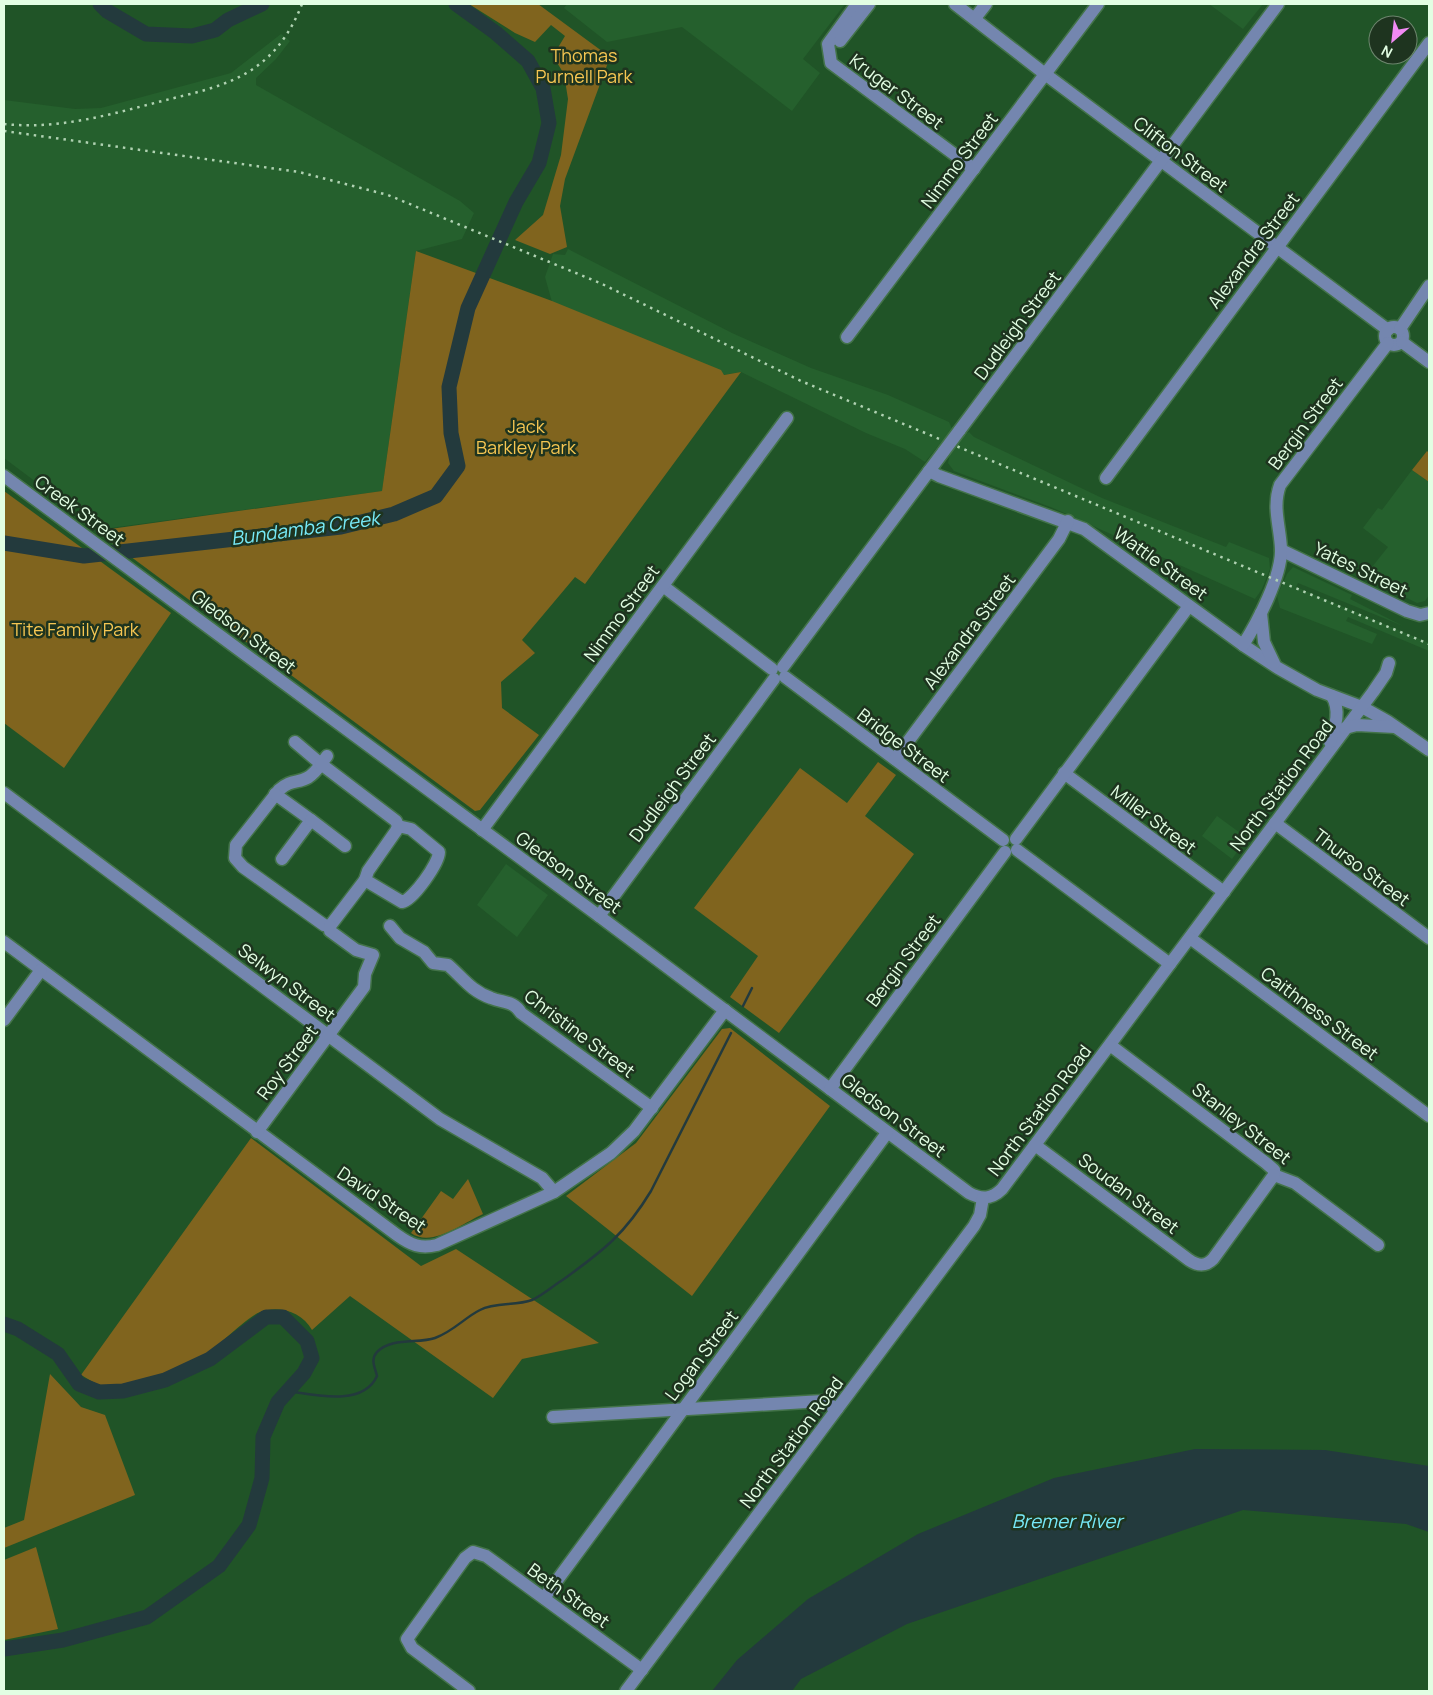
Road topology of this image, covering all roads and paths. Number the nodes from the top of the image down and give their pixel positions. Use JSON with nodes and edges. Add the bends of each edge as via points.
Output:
{"nodes":[{"id":1,"x":857,"y":4,"type":"edge"},
{"id":2,"x":869,"y":4,"type":"edge"},
{"id":3,"x":955,"y":4,"type":"edge"},
{"id":4,"x":986,"y":4,"type":"edge"},
{"id":5,"x":1098,"y":4,"type":"edge"},
{"id":6,"x":1278,"y":4,"type":"edge"},
{"id":7,"x":975,"y":18,"type":"junction"},
{"id":8,"x":1429,"y":43,"type":"edge"},
{"id":9,"x":829,"y":54,"type":"junction"},
{"id":10,"x":1045,"y":74,"type":"junction"},
{"id":11,"x":1161,"y":161,"type":"junction"},
{"id":12,"x":974,"y":169,"type":"junction"},
{"id":13,"x":1277,"y":248,"type":"junction"},
{"id":14,"x":1429,"y":286,"type":"edge"},
{"id":15,"x":1394,"y":336,"type":"junction"},
{"id":16,"x":847,"y":337,"type":"dead end"},
{"id":17,"x":1429,"y":362,"type":"edge"},
{"id":18,"x":788,"y":418,"type":"dead end"},
{"id":19,"x":929,"y":471,"type":"junction"},
{"id":20,"x":4,"y":476,"type":"edge"},
{"id":21,"x":1106,"y":478,"type":"dead end"},
{"id":22,"x":1068,"y":521,"type":"junction"},
{"id":23,"x":1281,"y":550,"type":"junction"},
{"id":24,"x":136,"y":572,"type":"joint"},
{"id":25,"x":663,"y":586,"type":"junction"},
{"id":26,"x":1189,"y":606,"type":"junction"},
{"id":27,"x":1261,"y":610,"type":"junction"},
{"id":28,"x":1428,"y":613,"type":"edge"},
{"id":29,"x":1243,"y":645,"type":"junction"},
{"id":30,"x":1389,"y":663,"type":"dead end"},
{"id":31,"x":1278,"y":668,"type":"junction"},
{"id":32,"x":779,"y":673,"type":"junction"},
{"id":33,"x":1332,"y":696,"type":"junction"},
{"id":34,"x":1362,"y":707,"type":"junction"},
{"id":35,"x":1345,"y":728,"type":"junction"},
{"id":36,"x":1399,"y":728,"type":"junction"},
{"id":37,"x":295,"y":742,"type":"dead end"},
{"id":38,"x":1429,"y":750,"type":"edge"},
{"id":39,"x":1327,"y":752,"type":"junction"},
{"id":40,"x":895,"y":759,"type":"junction"},
{"id":41,"x":324,"y":760,"type":"junction"},
{"id":42,"x":1064,"y":773,"type":"junction"},
{"id":43,"x":4,"y":793,"type":"edge"},
{"id":44,"x":275,"y":794,"type":"junction"},
{"id":45,"x":311,"y":820,"type":"junction"},
{"id":46,"x":1275,"y":823,"type":"junction"},
{"id":47,"x":398,"y":826,"type":"junction"},
{"id":48,"x":482,"y":830,"type":"junction"},
{"id":49,"x":1010,"y":845,"type":"junction"},
{"id":50,"x":345,"y":846,"type":"dead end"},
{"id":51,"x":282,"y":859,"type":"dead end"},
{"id":52,"x":365,"y":880,"type":"junction"},
{"id":53,"x":1224,"y":892,"type":"junction"},
{"id":54,"x":599,"y":916,"type":"junction"},
{"id":55,"x":330,"y":926,"type":"junction"},
{"id":56,"x":390,"y":926,"type":"dead end"},
{"id":57,"x":1190,"y":938,"type":"junction"},
{"id":58,"x":1429,"y":938,"type":"edge"},
{"id":59,"x":4,"y":942,"type":"edge"},
{"id":60,"x":1170,"y":964,"type":"junction"},
{"id":61,"x":41,"y":970,"type":"junction"},
{"id":62,"x":725,"y":1010,"type":"junction"},
{"id":63,"x":4,"y":1020,"type":"edge"},
{"id":64,"x":329,"y":1035,"type":"junction"},
{"id":65,"x":1110,"y":1045,"type":"junction"},
{"id":66,"x":830,"y":1089,"type":"junction"},
{"id":67,"x":652,"y":1108,"type":"junction"},
{"id":68,"x":1429,"y":1116,"type":"edge"},
{"id":69,"x":257,"y":1132,"type":"junction"},
{"id":70,"x":887,"y":1133,"type":"junction"},
{"id":71,"x":1035,"y":1145,"type":"junction"},
{"id":72,"x":1274,"y":1175,"type":"junction"},
{"id":73,"x":554,"y":1192,"type":"junction"},
{"id":74,"x":983,"y":1198,"type":"junction"},
{"id":75,"x":1378,"y":1245,"type":"dead end"},
{"id":76,"x":683,"y":1409,"type":"junction"},
{"id":77,"x":837,"y":1409,"type":"junction"},
{"id":78,"x":553,"y":1417,"type":"dead end"},
{"id":79,"x":544,"y":1598,"type":"junction"},
{"id":80,"x":642,"y":1670,"type":"junction"},
{"id":81,"x":469,"y":1691,"type":"edge"},
{"id":82,"x":626,"y":1691,"type":"edge"}],
"edges":[{"from":1,"to":9,"type":"street","name":"Kruger Street","via":[[828,44]]},
{"from":2,"to":9,"type":"street","name":"Kruger Street"},
{"from":3,"to":7,"type":"street","name":"Clifton Street"},
{"from":4,"to":7,"type":"street"},
{"from":5,"to":10,"type":"street","name":"Nimmo Street"},
{"from":6,"to":11,"type":"street","name":"Dudleigh Street"},
{"from":7,"to":10,"type":"street","name":"Clifton Street"},
{"from":8,"to":13,"type":"street","name":"Alexandra Street"},
{"from":9,"to":12,"type":"street","name":"Kruger Street","via":[[831,63],[838,70]]},
{"from":10,"to":11,"type":"street","name":"Clifton Street"},
{"from":10,"to":12,"type":"street","name":"Nimmo Street"},
{"from":11,"to":13,"type":"street","name":"Clifton Street"},
{"from":11,"to":19,"type":"street","name":"Dudleigh Street","bridge":true},
{"from":12,"to":16,"type":"street","name":"Nimmo Street"},
{"from":13,"to":15,"type":"street","name":"Clifton Street"},
{"from":13,"to":21,"type":"street","name":"Alexandra Street"},
{"from":14,"to":15,"type":"street","name":"Bergin Street"},
{"from":15,"to":17,"type":"street","name":"Clifton Street"},
{"from":15,"to":23,"type":"street","name":"Bergin Street","via":[[1280,485],[1276,508]]},
{"from":18,"to":25,"type":"street","name":"Nimmo Street"},
{"from":19,"to":22,"type":"street","name":"Wattle Street"},
{"from":19,"to":32,"type":"street","name":"Dudleigh Street"},
{"from":20,"to":24,"type":"street","name":"Creek Street"},
{"from":22,"to":26,"type":"street","name":"Wattle Street","via":[[1097,537]]},
{"from":22,"to":40,"type":"street","name":"Alexandra Street","via":[[1059,539]]},
{"from":23,"to":27,"type":"street","name":"Bergin Street","via":[[1278,570]]},
{"from":23,"to":28,"type":"street","name":"Yates Street","via":[[1407,611]]},
{"from":24,"to":48,"type":"street","name":"Gledson Street"},
{"from":25,"to":32,"type":"street","name":"Bridge Street"},
{"from":25,"to":48,"type":"street","name":"Nimmo Street"},
{"from":26,"to":29,"type":"street","name":"Wattle Street"},
{"from":26,"to":42,"type":"street","name":"Bergin Street"},
{"from":27,"to":29,"type":"street","name":"Bergin Street"},
{"from":27,"to":31,"type":"street","via":[[1264,642]]},
{"from":29,"to":31,"type":"street","name":"Wattle Street"},
{"from":30,"to":34,"type":"street","name":"North Station Road","via":[[1386,673]]},
{"from":31,"to":33,"type":"street","name":"Wattle Street"},
{"from":32,"to":40,"type":"street","name":"Bridge Street"},
{"from":32,"to":54,"type":"street","name":"Dudleigh Street"},
{"from":33,"to":34,"type":"street","name":"Wattle Street"},
{"from":33,"to":39,"type":"street","via":[[1337,708],[1336,726]]},
{"from":34,"to":35,"type":"street","name":"North Station Road"},
{"from":34,"to":36,"type":"street","name":"Wattle Street"},
{"from":35,"to":36,"type":"street","via":[[1357,725]]},
{"from":35,"to":39,"type":"street","name":"North Station Road"},
{"from":36,"to":38,"type":"street","name":"Wattle Street"},
{"from":37,"to":41,"type":"street"},
{"from":39,"to":46,"type":"street","name":"North Station Road"},
{"from":40,"to":49,"type":"street","name":"Bridge Street"},
{"from":41,"to":44,"type":"street","via":[[312,777],[284,785]]},
{"from":41,"to":47,"type":"street","via":[[392,816]]},
{"from":42,"to":49,"type":"street","name":"Bergin Street"},
{"from":42,"to":53,"type":"street","name":"Miller Street"},
{"from":43,"to":64,"type":"street","name":"Selwyn Street"},
{"from":44,"to":45,"type":"street"},
{"from":44,"to":55,"type":"street","via":[[236,845],[234,858],[318,923]]},
{"from":45,"to":50,"type":"street"},
{"from":45,"to":51,"type":"street"},
{"from":46,"to":53,"type":"street","name":"North Station Road"},
{"from":46,"to":58,"type":"street","name":"Thurso Street"},
{"from":47,"to":52,"type":"street"},
{"from":47,"to":52,"type":"street","via":[[411,829],[435,848],[439,852],[436,863],[406,901],[397,900]]},
{"from":48,"to":54,"type":"street","name":"Gledson Street"},
{"from":49,"to":60,"type":"street","name":"Bridge Street"},
{"from":49,"to":66,"type":"street","name":"Bergin Street"},
{"from":52,"to":55,"type":"street"},
{"from":53,"to":57,"type":"street","name":"North Station Road"},
{"from":54,"to":62,"type":"street","name":"Gledson Street"},
{"from":55,"to":64,"type":"street","name":"Roy Street","via":[[338,940],[373,955],[362,990]]},
{"from":56,"to":67,"type":"street","name":"Christine Street","via":[[400,938],[424,952],[433,963],[448,965],[460,979],[482,994],[514,1004],[521,1014]]},
{"from":57,"to":60,"type":"street","name":"North Station Road"},
{"from":57,"to":68,"type":"street","name":"Caithness Street"},
{"from":59,"to":61,"type":"street","name":"David Street"},
{"from":60,"to":65,"type":"street","name":"North Station Road"},
{"from":61,"to":63,"type":"street"},
{"from":61,"to":69,"type":"street","name":"David Street"},
{"from":62,"to":66,"type":"street","name":"Gledson Street"},
{"from":62,"to":67,"type":"street","name":"David Street"},
{"from":64,"to":69,"type":"street","name":"Roy Street"},
{"from":64,"to":73,"type":"street","name":"Selwyn Street","via":[[440,1119],[542,1178]]},
{"from":65,"to":71,"type":"street","name":"North Station Road"},
{"from":65,"to":72,"type":"street","name":"Stanley Street","via":[[1266,1163],[1274,1170]]},
{"from":66,"to":70,"type":"street","name":"Gledson Street"},
{"from":67,"to":73,"type":"street","name":"David Street","via":[[625,1142]]},
{"from":69,"to":73,"type":"street","name":"David Street","via":[[411,1244],[424,1248]]},
{"from":70,"to":74,"type":"street","name":"Gledson Street","via":[[969,1193]]},
{"from":70,"to":76,"type":"street","name":"Logan Street"},
{"from":71,"to":72,"type":"street","name":"Soudan Street","via":[[1189,1260],[1203,1265],[1213,1259]]},
{"from":71,"to":74,"type":"street","name":"North Station Road","via":[[997,1194]]},
{"from":72,"to":75,"type":"street","name":"Stanley Street","via":[[1295,1183]]},
{"from":74,"to":77,"type":"street","name":"North Station Road","via":[[974,1226]]},
{"from":76,"to":77,"type":"street","via":[[823,1401]]},
{"from":76,"to":78,"type":"street"},
{"from":76,"to":79,"type":"street","name":"Logan Street"},
{"from":77,"to":80,"type":"street","name":"North Station Road"},
{"from":79,"to":80,"type":"street","name":"Beth Street"},
{"from":79,"to":81,"type":"street","name":"Beth Street","via":[[486,1556],[473,1552],[465,1558],[410,1633],[408,1642]]},
{"from":80,"to":82,"type":"street","name":"North Station Road"}]}
